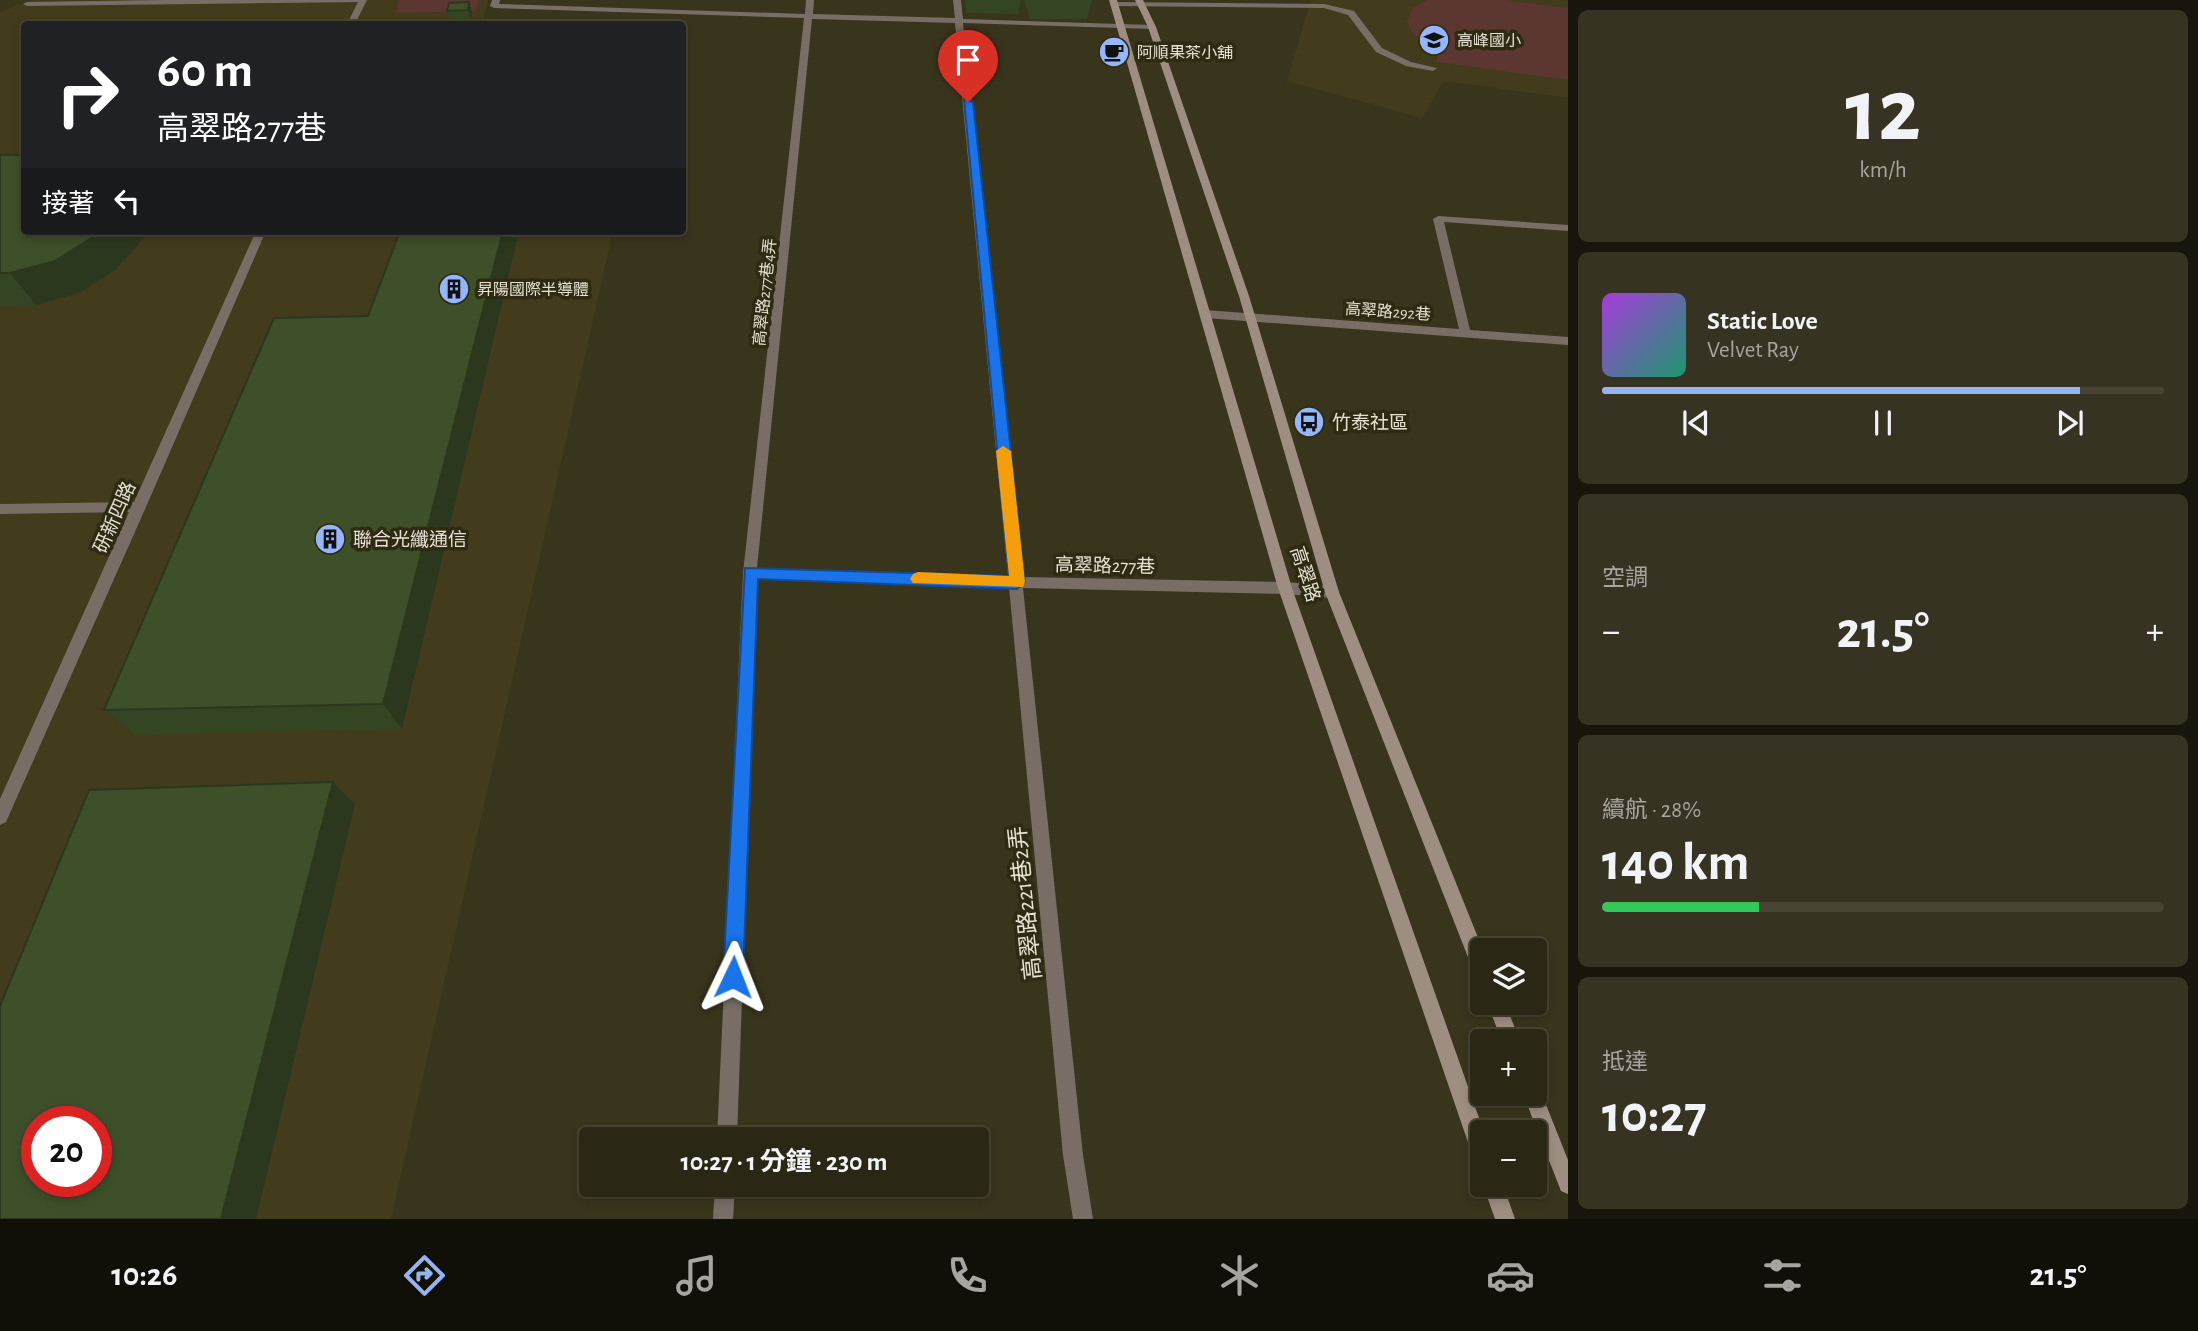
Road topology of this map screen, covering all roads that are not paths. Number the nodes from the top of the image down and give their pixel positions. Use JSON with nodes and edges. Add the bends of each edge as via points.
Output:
{"nodes":[{"id":1,"x":363,"y":0,"type":"edge"},
{"id":2,"x":810,"y":0,"type":"edge"},
{"id":3,"x":957,"y":0,"type":"edge"},
{"id":4,"x":1113,"y":2,"type":"edge"},
{"id":5,"x":1140,"y":2,"type":"edge"},
{"id":6,"x":495,"y":3,"type":"edge"},
{"id":7,"x":1275,"y":3,"type":"edge"},
{"id":8,"x":27,"y":4,"type":"dead end"},
{"id":9,"x":648,"y":5,"type":"edge"},
{"id":10,"x":808,"y":16,"type":"junction"},
{"id":11,"x":352,"y":21,"type":"edge"},
{"id":12,"x":959,"y":22,"type":"junction"},
{"id":13,"x":1121,"y":26,"type":"junction"},
{"id":14,"x":1152,"y":27,"type":"junction"},
{"id":15,"x":1433,"y":68,"type":"dead end"},
{"id":16,"x":1568,"y":228,"type":"edge"},
{"id":17,"x":259,"y":235,"type":"edge"},
{"id":18,"x":1205,"y":314,"type":"junction"},
{"id":19,"x":1250,"y":316,"type":"junction"},
{"id":20,"x":1465,"y":332,"type":"junction"},
{"id":21,"x":1568,"y":341,"type":"edge"},
{"id":22,"x":140,"y":507,"type":"junction"},
{"id":23,"x":0,"y":509,"type":"edge"},
{"id":24,"x":750,"y":573,"type":"junction"},
{"id":25,"x":1017,"y":582,"type":"junction"},
{"id":26,"x":1285,"y":588,"type":"junction"},
{"id":27,"x":1332,"y":592,"type":"junction"},
{"id":28,"x":0,"y":817,"type":"edge"},
{"id":29,"x":1470,"y":940,"type":"edge"},
{"id":30,"x":1537,"y":1106,"type":"edge"},
{"id":31,"x":1470,"y":1120,"type":"edge"},
{"id":32,"x":727,"y":1127,"type":"edge"},
{"id":33,"x":1568,"y":1184,"type":"edge"},
{"id":34,"x":724,"y":1197,"type":"edge"},
{"id":35,"x":1497,"y":1197,"type":"edge"},
{"id":36,"x":723,"y":1219,"type":"edge"},
{"id":37,"x":1083,"y":1219,"type":"edge"},
{"id":38,"x":1505,"y":1219,"type":"edge"}],
"edges":[{"from":1,"to":8,"type":"street"},
{"from":1,"to":11,"type":"street"},
{"from":2,"to":10,"type":"street","name":"高翠路277巷4弄"},
{"from":3,"to":12,"type":"street","name":"高翠路221巷2弄"},
{"from":4,"to":5,"type":"street"},
{"from":4,"to":13,"type":"street","name":"高翠路"},
{"from":5,"to":7,"type":"street"},
{"from":5,"to":14,"type":"street","name":"高翠路"},
{"from":6,"to":9,"type":"street"},
{"from":7,"to":15,"type":"street","via":[[1351,13],[1379,50],[1409,64]]},
{"from":9,"to":10,"type":"street"},
{"from":10,"to":12,"type":"street"},
{"from":10,"to":24,"type":"street","name":"高翠路277巷4弄"},
{"from":12,"to":13,"type":"street"},
{"from":12,"to":25,"type":"street","name":"高翠路221巷2弄"},
{"from":13,"to":14,"type":"street"},
{"from":13,"to":18,"type":"street","name":"高翠路"},
{"from":14,"to":19,"type":"street","name":"高翠路"},
{"from":16,"to":20,"type":"street","via":[[1438,219]]},
{"from":17,"to":22,"type":"street","name":"研新四路"},
{"from":18,"to":19,"type":"street","name":"高翠路292巷"},
{"from":18,"to":26,"type":"street","name":"高翠路"},
{"from":19,"to":20,"type":"street","name":"高翠路292巷"},
{"from":19,"to":27,"type":"street","name":"高翠路"},
{"from":20,"to":21,"type":"street","name":"高翠路292巷"},
{"from":22,"to":23,"type":"street"},
{"from":22,"to":28,"type":"street","name":"研新四路"},
{"from":24,"to":25,"type":"street","name":"高翠路277巷"},
{"from":24,"to":32,"type":"street","name":"高翠路277巷4弄"},
{"from":25,"to":26,"type":"street","name":"高翠路277巷"},
{"from":25,"to":37,"type":"street","name":"高翠路221巷2弄"},
{"from":26,"to":27,"type":"street","name":"高翠路277巷"},
{"from":26,"to":31,"type":"street","name":"高翠路"},
{"from":27,"to":29,"type":"street","name":"高翠路"},
{"from":30,"to":33,"type":"street"},
{"from":34,"to":36,"type":"street"},
{"from":35,"to":38,"type":"street"}]}
